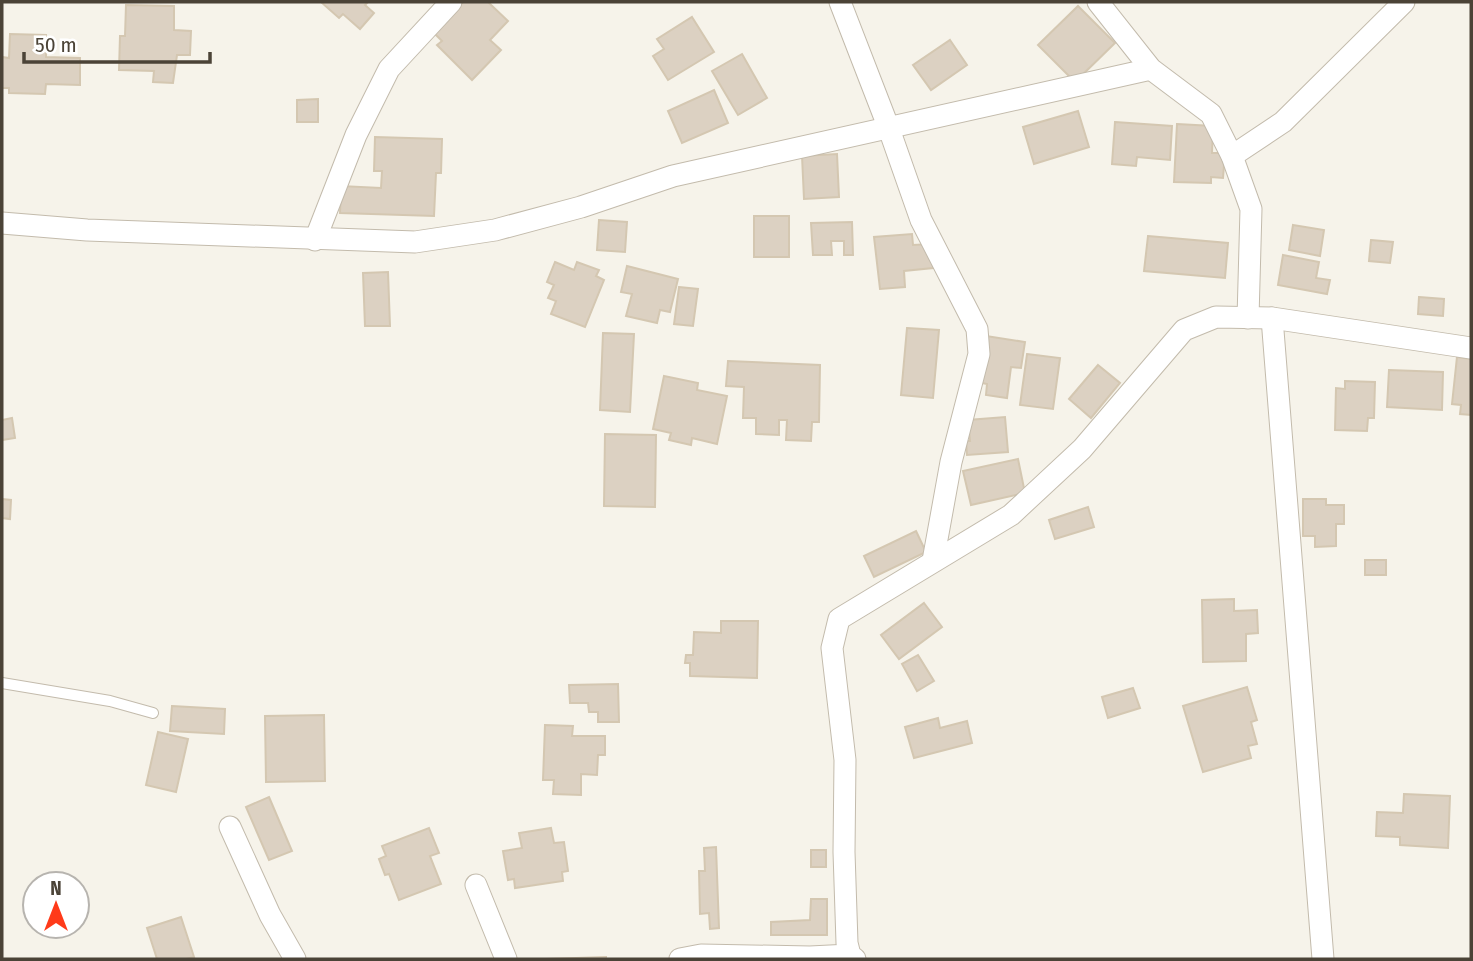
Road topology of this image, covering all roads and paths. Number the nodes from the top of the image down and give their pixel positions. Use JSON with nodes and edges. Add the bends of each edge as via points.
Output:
{"nodes":[{"id":1,"x":451,"y":2,"type":"edge"},
{"id":2,"x":840,"y":2,"type":"edge"},
{"id":3,"x":1098,"y":2,"type":"edge"},
{"id":4,"x":1404,"y":2,"type":"edge"},
{"id":5,"x":1151,"y":69,"type":"junction"},
{"id":6,"x":888,"y":126,"type":"junction"},
{"id":7,"x":1232,"y":156,"type":"junction"},
{"id":8,"x":2,"y":223,"type":"edge"},
{"id":9,"x":314,"y":240,"type":"junction"},
{"id":10,"x":1248,"y":318,"type":"junction"},
{"id":11,"x":1272,"y":318,"type":"junction"},
{"id":12,"x":1471,"y":348,"type":"edge"},
{"id":13,"x":933,"y":561,"type":"junction"},
{"id":14,"x":2,"y":682,"type":"edge"},
{"id":15,"x":153,"y":713,"type":"dead end"},
{"id":16,"x":230,"y":827,"type":"dead end"},
{"id":17,"x":476,"y":885,"type":"dead end"},
{"id":18,"x":853,"y":957,"type":"edge"},
{"id":19,"x":295,"y":959,"type":"edge"},
{"id":20,"x":506,"y":959,"type":"edge"},
{"id":21,"x":680,"y":959,"type":"edge"},
{"id":22,"x":1323,"y":959,"type":"edge"}],
"edges":[{"from":1,"to":9,"type":"street","via":[[389,69],[356,135]]},
{"from":2,"to":6,"type":"street"},
{"from":3,"to":5,"type":"street"},
{"from":4,"to":7,"type":"street","via":[[1283,122]]},
{"from":5,"to":6,"type":"street"},
{"from":5,"to":7,"type":"street","via":[[1211,114]]},
{"from":6,"to":9,"type":"street","via":[[673,176],[495,230],[415,242]]},
{"from":6,"to":13,"type":"street","via":[[921,220],[977,329],[979,354],[951,462]]},
{"from":7,"to":10,"type":"street","via":[[1251,209]]},
{"from":8,"to":9,"type":"street"},
{"from":10,"to":11,"type":"street"},
{"from":10,"to":13,"type":"street","via":[[1216,317],[1184,330],[1082,449],[1011,514]]},
{"from":11,"to":12,"type":"street"},
{"from":11,"to":22,"type":"street"},
{"from":13,"to":18,"type":"street","via":[[839,619],[832,648],[845,760],[847,943]]},
{"from":14,"to":15,"type":"lane"},
{"from":16,"to":19,"type":"street"},
{"from":17,"to":20,"type":"street"},
{"from":18,"to":21,"type":"street","via":[[701,955]]}]}
